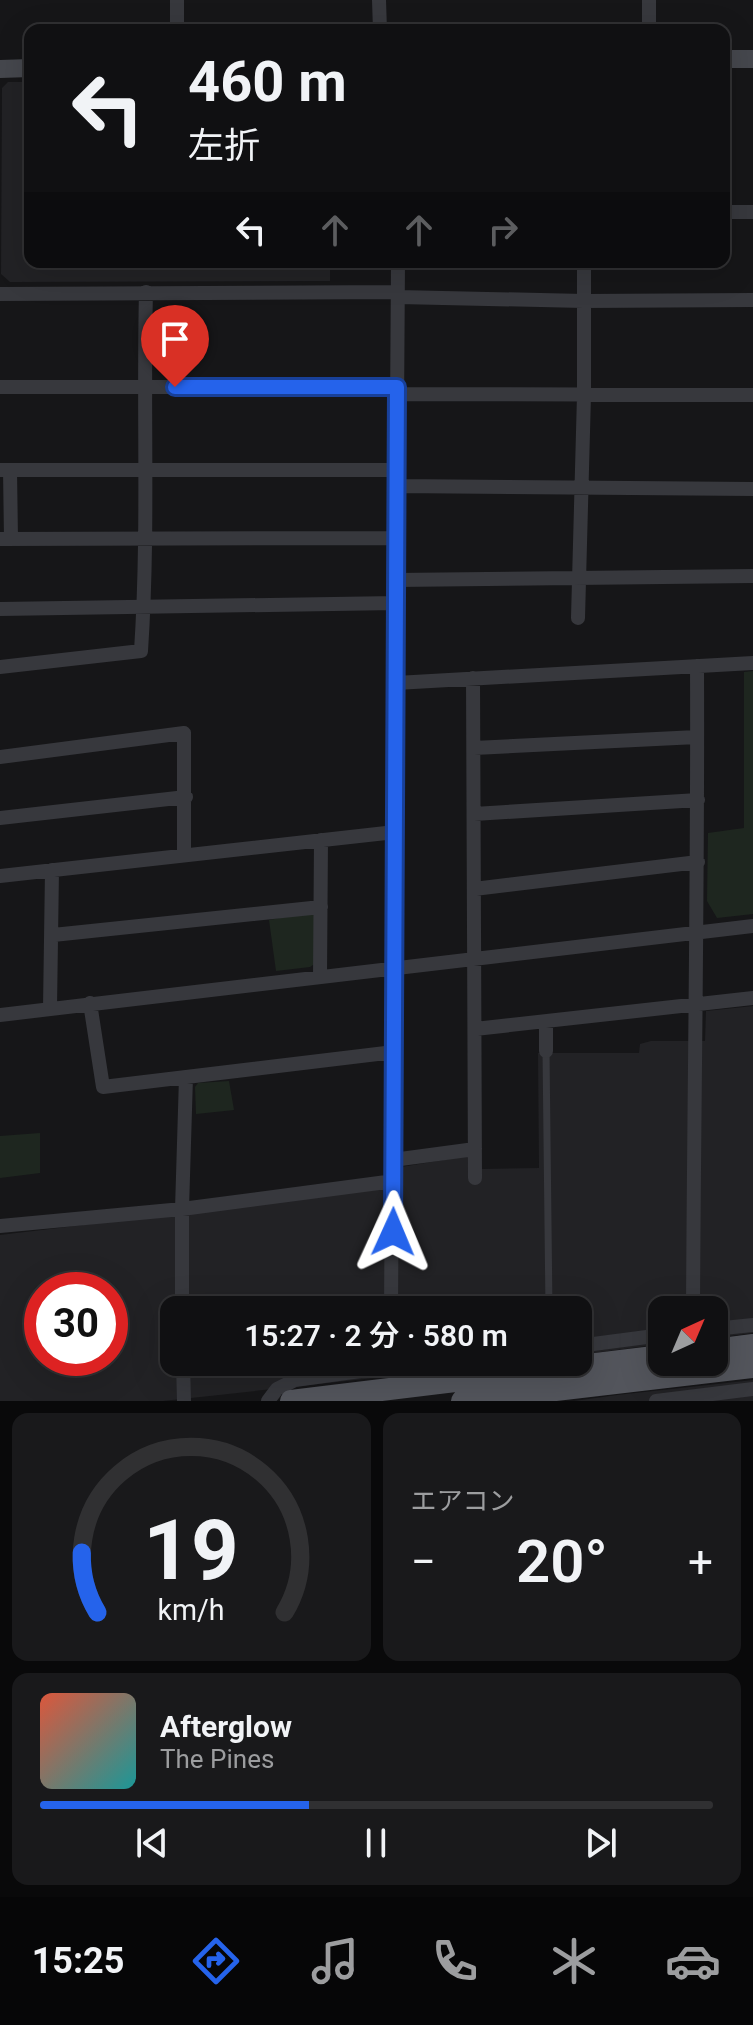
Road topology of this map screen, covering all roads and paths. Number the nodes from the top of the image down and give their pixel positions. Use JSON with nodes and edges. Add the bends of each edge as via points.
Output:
{"nodes":[{"id":1,"x":177,"y":0,"type":"edge"},
{"id":2,"x":379,"y":0,"type":"edge"},
{"id":3,"x":649,"y":0,"type":"edge"},
{"id":4,"x":177,"y":24,"type":"edge"},
{"id":5,"x":380,"y":24,"type":"edge"},
{"id":6,"x":649,"y":24,"type":"edge"},
{"id":7,"x":730,"y":59,"type":"edge"},
{"id":8,"x":753,"y":59,"type":"edge"},
{"id":9,"x":24,"y":68,"type":"edge"},
{"id":10,"x":0,"y":69,"type":"edge"},
{"id":11,"x":730,"y":212,"type":"edge"},
{"id":12,"x":753,"y":212,"type":"edge"},
{"id":13,"x":398,"y":268,"type":"edge"},
{"id":14,"x":584,"y":268,"type":"edge"},
{"id":15,"x":146,"y":292,"type":"junction"},
{"id":16,"x":0,"y":294,"type":"edge"},
{"id":17,"x":398,"y":294,"type":"junction"},
{"id":18,"x":753,"y":300,"type":"edge"},
{"id":19,"x":584,"y":301,"type":"junction"},
{"id":20,"x":0,"y":387,"type":"edge"},
{"id":21,"x":143,"y":387,"type":"junction"},
{"id":22,"x":397,"y":391,"type":"junction"},
{"id":23,"x":584,"y":395,"type":"junction"},
{"id":24,"x":753,"y":395,"type":"edge"},
{"id":25,"x":144,"y":469,"type":"junction"},
{"id":26,"x":5,"y":470,"type":"edge"},
{"id":27,"x":397,"y":470,"type":"junction"},
{"id":28,"x":397,"y":486,"type":"junction"},
{"id":29,"x":582,"y":486,"type":"junction"},
{"id":30,"x":753,"y":489,"type":"edge"},
{"id":31,"x":396,"y":538,"type":"junction"},
{"id":32,"x":6,"y":539,"type":"edge"},
{"id":33,"x":145,"y":539,"type":"junction"},
{"id":34,"x":753,"y":576,"type":"edge"},
{"id":35,"x":580,"y":578,"type":"junction"},
{"id":36,"x":396,"y":580,"type":"junction"},
{"id":37,"x":396,"y":603,"type":"junction"},
{"id":38,"x":144,"y":608,"type":"junction"},
{"id":39,"x":0,"y":609,"type":"edge"},
{"id":40,"x":578,"y":618,"type":"dead end"},
{"id":41,"x":753,"y":663,"type":"edge"},
{"id":42,"x":697,"y":666,"type":"junction"},
{"id":43,"x":0,"y":667,"type":"edge"},
{"id":44,"x":473,"y":678,"type":"junction"},
{"id":45,"x":396,"y":683,"type":"junction"},
{"id":46,"x":697,"y":737,"type":"junction"},
{"id":47,"x":474,"y":748,"type":"junction"},
{"id":48,"x":0,"y":757,"type":"edge"},
{"id":49,"x":186,"y":797,"type":"junction"},
{"id":50,"x":698,"y":800,"type":"junction"},
{"id":51,"x":474,"y":814,"type":"junction"},
{"id":52,"x":0,"y":818,"type":"edge"},
{"id":53,"x":395,"y":832,"type":"junction"},
{"id":54,"x":321,"y":840,"type":"junction"},
{"id":55,"x":184,"y":855,"type":"junction"},
{"id":56,"x":698,"y":862,"type":"junction"},
{"id":57,"x":52,"y":870,"type":"junction"},
{"id":58,"x":0,"y":876,"type":"edge"},
{"id":59,"x":474,"y":889,"type":"junction"},
{"id":60,"x":321,"y":907,"type":"junction"},
{"id":61,"x":753,"y":926,"type":"edge"},
{"id":62,"x":695,"y":933,"type":"junction"},
{"id":63,"x":53,"y":935,"type":"junction"},
{"id":64,"x":475,"y":960,"type":"junction"},
{"id":65,"x":395,"y":969,"type":"junction"},
{"id":66,"x":320,"y":976,"type":"junction"},
{"id":67,"x":753,"y":998,"type":"edge"},
{"id":68,"x":90,"y":1003,"type":"junction"},
{"id":69,"x":694,"y":1004,"type":"junction"},
{"id":70,"x":50,"y":1008,"type":"junction"},
{"id":71,"x":0,"y":1015,"type":"edge"},
{"id":72,"x":546,"y":1022,"type":"junction"},
{"id":73,"x":475,"y":1029,"type":"junction"},
{"id":74,"x":546,"y":1051,"type":"joint"},
{"id":75,"x":394,"y":1052,"type":"junction"},
{"id":76,"x":186,"y":1077,"type":"junction"},
{"id":77,"x":475,"y":1149,"type":"junction"},
{"id":78,"x":393,"y":1160,"type":"junction"},
{"id":79,"x":475,"y":1178,"type":"dead end"},
{"id":80,"x":394,"y":1181,"type":"junction"},
{"id":81,"x":182,"y":1209,"type":"junction"},
{"id":82,"x":0,"y":1226,"type":"edge"},
{"id":83,"x":182,"y":1296,"type":"edge"},
{"id":84,"x":391,"y":1296,"type":"edge"},
{"id":85,"x":549,"y":1296,"type":"edge"},
{"id":86,"x":693,"y":1296,"type":"edge"},
{"id":87,"x":753,"y":1325,"type":"edge"},
{"id":88,"x":728,"y":1328,"type":"edge"},
{"id":89,"x":648,"y":1337,"type":"edge"},
{"id":90,"x":592,"y":1344,"type":"edge"},
{"id":91,"x":753,"y":1345,"type":"edge"},
{"id":92,"x":728,"y":1348,"type":"edge"},
{"id":93,"x":648,"y":1358,"type":"edge"},
{"id":94,"x":753,"y":1367,"type":"edge"},
{"id":95,"x":183,"y":1376,"type":"edge"},
{"id":96,"x":319,"y":1376,"type":"edge"},
{"id":97,"x":753,"y":1389,"type":"edge"},
{"id":98,"x":184,"y":1401,"type":"edge"},
{"id":99,"x":268,"y":1401,"type":"edge"},
{"id":100,"x":291,"y":1401,"type":"edge"},
{"id":101,"x":462,"y":1401,"type":"edge"},
{"id":102,"x":656,"y":1401,"type":"edge"}],
"edges":[{"from":1,"to":4,"type":"street"},
{"from":2,"to":5,"type":"street"},
{"from":3,"to":6,"type":"street"},
{"from":7,"to":8,"type":"street"},
{"from":9,"to":10,"type":"street"},
{"from":11,"to":12,"type":"street"},
{"from":13,"to":17,"type":"street"},
{"from":14,"to":19,"type":"street"},
{"from":15,"to":16,"type":"street"},
{"from":15,"to":17,"type":"street"},
{"from":15,"to":21,"type":"street"},
{"from":17,"to":19,"type":"street"},
{"from":17,"to":22,"type":"street"},
{"from":18,"to":19,"type":"street"},
{"from":19,"to":23,"type":"street"},
{"from":20,"to":21,"type":"street"},
{"from":21,"to":22,"type":"street"},
{"from":21,"to":25,"type":"street"},
{"from":22,"to":23,"type":"street"},
{"from":22,"to":27,"type":"street"},
{"from":23,"to":24,"type":"street"},
{"from":23,"to":29,"type":"street"},
{"from":25,"to":26,"type":"street"},
{"from":25,"to":27,"type":"street"},
{"from":25,"to":33,"type":"street"},
{"from":26,"to":32,"type":"street"},
{"from":27,"to":28,"type":"street"},
{"from":28,"to":29,"type":"street"},
{"from":28,"to":31,"type":"street"},
{"from":29,"to":30,"type":"street"},
{"from":29,"to":35,"type":"street"},
{"from":31,"to":33,"type":"street"},
{"from":31,"to":36,"type":"street"},
{"from":32,"to":33,"type":"street"},
{"from":33,"to":38,"type":"street"},
{"from":34,"to":35,"type":"street"},
{"from":35,"to":36,"type":"street"},
{"from":35,"to":40,"type":"street"},
{"from":36,"to":37,"type":"street"},
{"from":37,"to":38,"type":"street"},
{"from":37,"to":45,"type":"street"},
{"from":38,"to":39,"type":"street"},
{"from":38,"to":43,"type":"street","via":[[141,651]]},
{"from":41,"to":42,"type":"street"},
{"from":42,"to":44,"type":"street"},
{"from":42,"to":46,"type":"street"},
{"from":44,"to":45,"type":"street"},
{"from":44,"to":47,"type":"street"},
{"from":45,"to":53,"type":"street"},
{"from":46,"to":47,"type":"street"},
{"from":46,"to":50,"type":"street"},
{"from":47,"to":51,"type":"street"},
{"from":48,"to":49,"type":"street","via":[[184,733]]},
{"from":49,"to":52,"type":"street"},
{"from":49,"to":55,"type":"street"},
{"from":50,"to":51,"type":"street"},
{"from":50,"to":56,"type":"street"},
{"from":51,"to":59,"type":"street"},
{"from":53,"to":54,"type":"street"},
{"from":53,"to":65,"type":"street"},
{"from":54,"to":55,"type":"street"},
{"from":54,"to":60,"type":"street"},
{"from":55,"to":57,"type":"street"},
{"from":56,"to":59,"type":"street"},
{"from":56,"to":62,"type":"street"},
{"from":57,"to":58,"type":"street"},
{"from":57,"to":63,"type":"street"},
{"from":59,"to":64,"type":"street"},
{"from":60,"to":63,"type":"street"},
{"from":60,"to":66,"type":"street"},
{"from":61,"to":62,"type":"street"},
{"from":62,"to":64,"type":"street"},
{"from":62,"to":69,"type":"street"},
{"from":63,"to":70,"type":"street"},
{"from":64,"to":65,"type":"street"},
{"from":64,"to":73,"type":"street"},
{"from":65,"to":66,"type":"street"},
{"from":65,"to":75,"type":"street"},
{"from":66,"to":68,"type":"street"},
{"from":67,"to":69,"type":"street"},
{"from":68,"to":70,"type":"street"},
{"from":68,"to":76,"type":"street","via":[[103,1087]]},
{"from":69,"to":72,"type":"street"},
{"from":69,"to":86,"type":"street"},
{"from":70,"to":71,"type":"street"},
{"from":72,"to":73,"type":"street"},
{"from":72,"to":74,"type":"street"},
{"from":73,"to":77,"type":"street"},
{"from":74,"to":85,"type":"lane"},
{"from":75,"to":76,"type":"street"},
{"from":75,"to":78,"type":"street"},
{"from":76,"to":81,"type":"street"},
{"from":77,"to":78,"type":"street"},
{"from":77,"to":79,"type":"street"},
{"from":78,"to":80,"type":"street"},
{"from":80,"to":81,"type":"street"},
{"from":80,"to":84,"type":"street"},
{"from":81,"to":82,"type":"street"},
{"from":81,"to":83,"type":"street"},
{"from":87,"to":88,"type":"street"},
{"from":89,"to":90,"type":"street"},
{"from":91,"to":92,"type":"main road"},
{"from":93,"to":100,"type":"main road"},
{"from":94,"to":101,"type":"main road"},
{"from":95,"to":98,"type":"street"},
{"from":96,"to":99,"type":"street","via":[[295,1380]]},
{"from":97,"to":102,"type":"street"}]}
